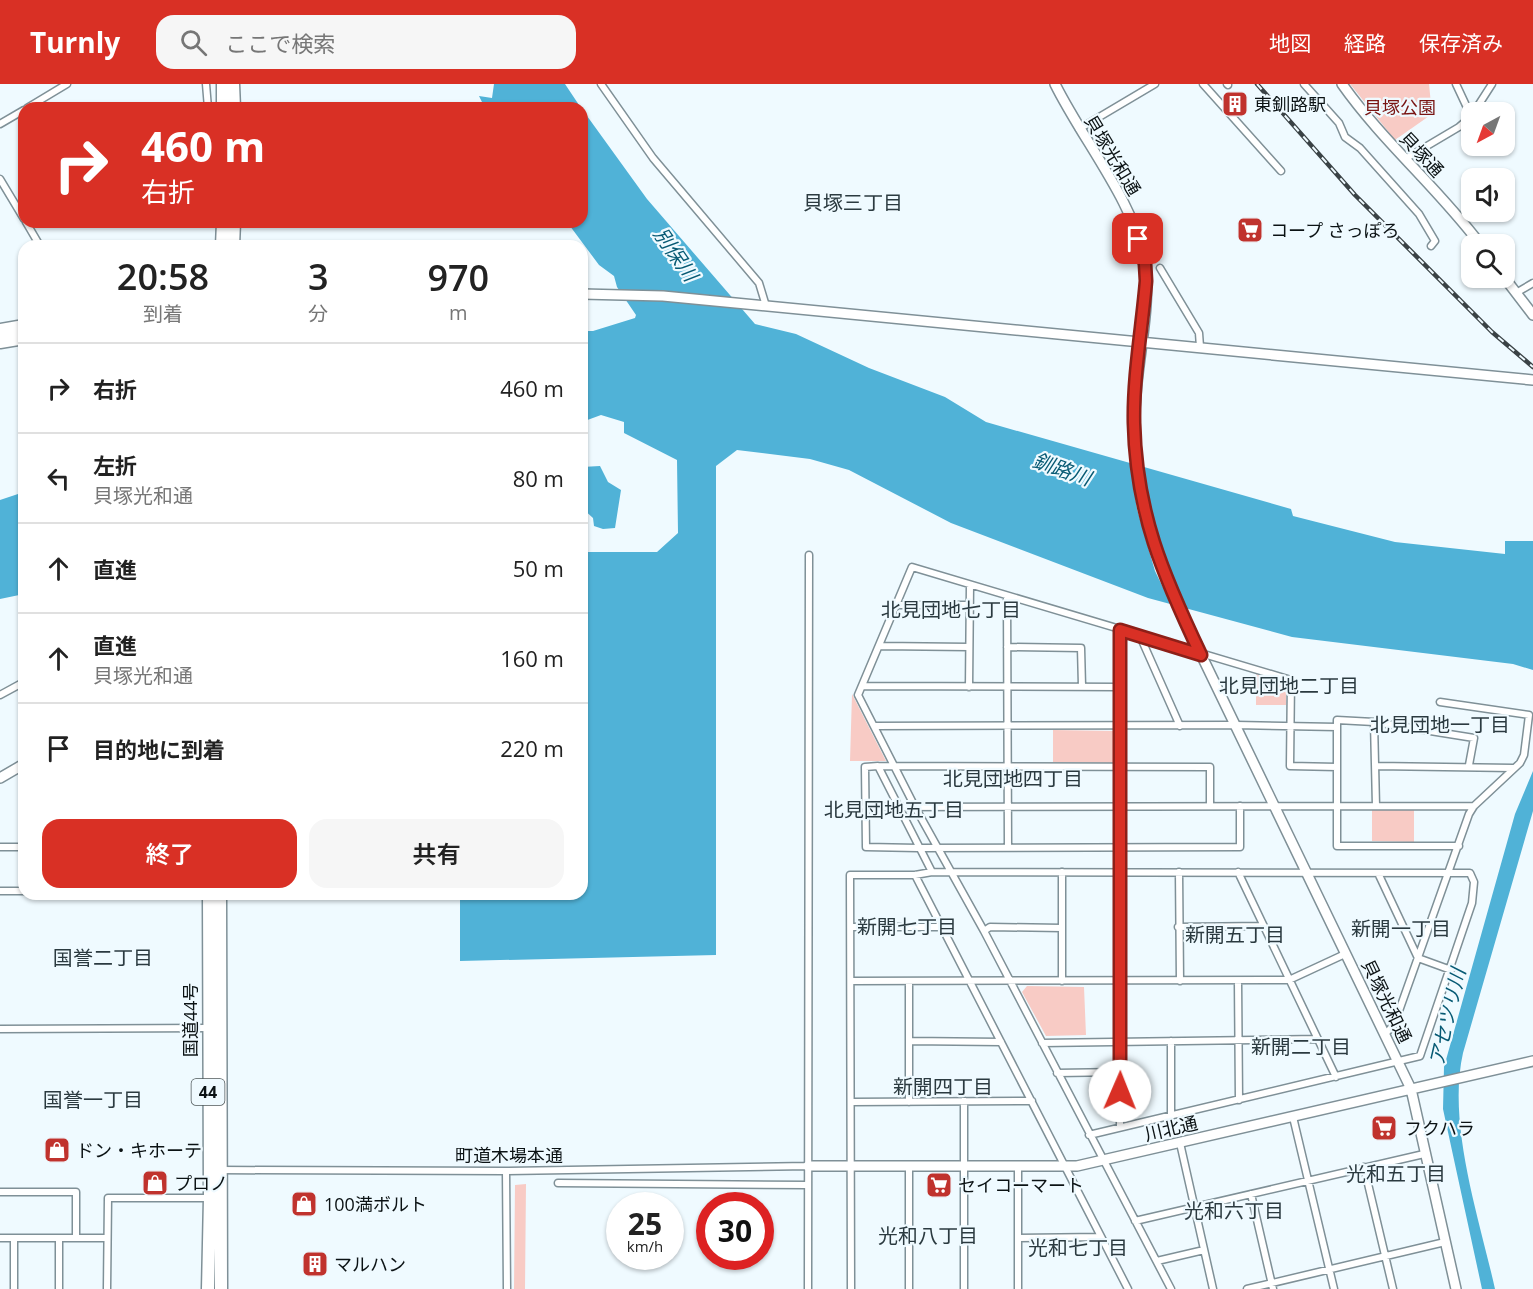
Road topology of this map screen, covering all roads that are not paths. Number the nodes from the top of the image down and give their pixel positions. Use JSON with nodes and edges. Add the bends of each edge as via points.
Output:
{"nodes":[{"id":1,"x":67,"y":84,"type":"edge"},
{"id":2,"x":206,"y":84,"type":"edge"},
{"id":3,"x":222,"y":84,"type":"edge"},
{"id":4,"x":233,"y":84,"type":"edge"},
{"id":5,"x":601,"y":84,"type":"edge"},
{"id":6,"x":1055,"y":84,"type":"edge"},
{"id":7,"x":1155,"y":84,"type":"edge"},
{"id":8,"x":1203,"y":84,"type":"edge"},
{"id":9,"x":1304,"y":84,"type":"edge"},
{"id":10,"x":1342,"y":84,"type":"edge"},
{"id":11,"x":1456,"y":84,"type":"edge"},
{"id":12,"x":1481,"y":84,"type":"edge"},
{"id":13,"x":1492,"y":84,"type":"edge"},
{"id":14,"x":1485,"y":93,"type":"junction"},
{"id":15,"x":37,"y":102,"type":"edge"},
{"id":16,"x":208,"y":102,"type":"edge"},
{"id":17,"x":223,"y":102,"type":"edge"},
{"id":18,"x":234,"y":102,"type":"edge"},
{"id":19,"x":1465,"y":102,"type":"edge"},
{"id":20,"x":1480,"y":102,"type":"edge"},
{"id":21,"x":18,"y":113,"type":"edge"},
{"id":22,"x":0,"y":124,"type":"edge"},
{"id":23,"x":1461,"y":125,"type":"edge"},
{"id":24,"x":1078,"y":129,"type":"junction"},
{"id":25,"x":1405,"y":159,"type":"junction"},
{"id":26,"x":1281,"y":171,"type":"dead end"},
{"id":27,"x":0,"y":179,"type":"edge"},
{"id":28,"x":18,"y":209,"type":"edge"},
{"id":29,"x":1472,"y":234,"type":"edge"},
{"id":30,"x":1431,"y":246,"type":"dead end"},
{"id":31,"x":1160,"y":268,"type":"dead end"},
{"id":32,"x":1533,"y":283,"type":"edge"},
{"id":33,"x":1512,"y":288,"type":"edge"},
{"id":34,"x":1516,"y":293,"type":"junction"},
{"id":35,"x":588,"y":294,"type":"edge"},
{"id":36,"x":766,"y":306,"type":"junction"},
{"id":37,"x":1533,"y":315,"type":"edge"},
{"id":38,"x":18,"y":327,"type":"edge"},
{"id":39,"x":0,"y":330,"type":"edge"},
{"id":40,"x":18,"y":339,"type":"edge"},
{"id":41,"x":0,"y":342,"type":"edge"},
{"id":42,"x":1141,"y":342,"type":"junction"},
{"id":43,"x":1200,"y":347,"type":"junction"},
{"id":44,"x":1533,"y":380,"type":"edge"},
{"id":45,"x":809,"y":555,"type":"dead end"},
{"id":46,"x":970,"y":585,"type":"junction"},
{"id":47,"x":1007,"y":597,"type":"junction"},
{"id":48,"x":896,"y":605,"type":"junction"},
{"id":49,"x":969,"y":605,"type":"junction"},
{"id":50,"x":1120,"y":630,"type":"junction"},
{"id":51,"x":1140,"y":636,"type":"junction"},
{"id":52,"x":880,"y":646,"type":"junction"},
{"id":53,"x":969,"y":647,"type":"junction"},
{"id":54,"x":1007,"y":647,"type":"junction"},
{"id":55,"x":1201,"y":655,"type":"junction"},
{"id":56,"x":18,"y":684,"type":"edge"},
{"id":57,"x":862,"y":686,"type":"junction"},
{"id":58,"x":1082,"y":686,"type":"junction"},
{"id":59,"x":969,"y":687,"type":"junction"},
{"id":60,"x":1007,"y":687,"type":"junction"},
{"id":61,"x":1120,"y":687,"type":"junction"},
{"id":62,"x":0,"y":695,"type":"edge"},
{"id":63,"x":1440,"y":702,"type":"dead end"},
{"id":64,"x":1374,"y":722,"type":"junction"},
{"id":65,"x":1236,"y":724,"type":"junction"},
{"id":66,"x":874,"y":726,"type":"junction"},
{"id":67,"x":1119,"y":726,"type":"junction"},
{"id":68,"x":1180,"y":726,"type":"junction"},
{"id":69,"x":1290,"y":726,"type":"junction"},
{"id":70,"x":1007,"y":727,"type":"junction"},
{"id":71,"x":1337,"y":727,"type":"junction"},
{"id":72,"x":894,"y":765,"type":"junction"},
{"id":73,"x":1376,"y":765,"type":"junction"},
{"id":74,"x":1469,"y":765,"type":"junction"},
{"id":75,"x":878,"y":766,"type":"junction"},
{"id":76,"x":1120,"y":766,"type":"junction"},
{"id":77,"x":1337,"y":766,"type":"junction"},
{"id":78,"x":1006,"y":767,"type":"junction"},
{"id":79,"x":18,"y":768,"type":"edge"},
{"id":80,"x":1513,"y":768,"type":"junction"},
{"id":81,"x":0,"y":778,"type":"edge"},
{"id":82,"x":1007,"y":806,"type":"junction"},
{"id":83,"x":1210,"y":806,"type":"junction"},
{"id":84,"x":1240,"y":806,"type":"junction"},
{"id":85,"x":1274,"y":806,"type":"junction"},
{"id":86,"x":1337,"y":806,"type":"junction"},
{"id":87,"x":1376,"y":806,"type":"junction"},
{"id":88,"x":1474,"y":806,"type":"junction"},
{"id":89,"x":866,"y":807,"type":"junction"},
{"id":90,"x":915,"y":807,"type":"junction"},
{"id":91,"x":1120,"y":807,"type":"junction"},
{"id":92,"x":898,"y":808,"type":"junction"},
{"id":93,"x":1459,"y":846,"type":"junction"},
{"id":94,"x":0,"y":847,"type":"edge"},
{"id":95,"x":18,"y":847,"type":"edge"},
{"id":96,"x":936,"y":847,"type":"junction"},
{"id":97,"x":1008,"y":847,"type":"junction"},
{"id":98,"x":1120,"y":847,"type":"junction"},
{"id":99,"x":918,"y":848,"type":"junction"},
{"id":100,"x":932,"y":872,"type":"junction"},
{"id":101,"x":1062,"y":872,"type":"junction"},
{"id":102,"x":1120,"y":872,"type":"junction"},
{"id":103,"x":1179,"y":872,"type":"junction"},
{"id":104,"x":1238,"y":872,"type":"junction"},
{"id":105,"x":1307,"y":872,"type":"junction"},
{"id":106,"x":1449,"y":872,"type":"junction"},
{"id":107,"x":951,"y":873,"type":"junction"},
{"id":108,"x":1378,"y":873,"type":"junction"},
{"id":109,"x":915,"y":875,"type":"junction"},
{"id":110,"x":0,"y":891,"type":"edge"},
{"id":111,"x":18,"y":891,"type":"edge"},
{"id":112,"x":209,"y":900,"type":"edge"},
{"id":113,"x":220,"y":900,"type":"edge"},
{"id":114,"x":1264,"y":926,"type":"junction"},
{"id":115,"x":851,"y":927,"type":"junction"},
{"id":116,"x":941,"y":927,"type":"junction"},
{"id":117,"x":1178,"y":927,"type":"junction"},
{"id":118,"x":1062,"y":928,"type":"junction"},
{"id":119,"x":984,"y":931,"type":"junction"},
{"id":120,"x":1346,"y":954,"type":"junction"},
{"id":121,"x":1419,"y":958,"type":"junction"},
{"id":122,"x":1451,"y":970,"type":"junction"},
{"id":123,"x":1120,"y":980,"type":"junction"},
{"id":124,"x":1289,"y":980,"type":"junction"},
{"id":125,"x":851,"y":981,"type":"junction"},
{"id":126,"x":970,"y":981,"type":"junction"},
{"id":127,"x":1010,"y":981,"type":"junction"},
{"id":128,"x":1062,"y":981,"type":"junction"},
{"id":129,"x":1180,"y":981,"type":"junction"},
{"id":130,"x":1238,"y":981,"type":"junction"},
{"id":131,"x":909,"y":982,"type":"junction"},
{"id":132,"x":213,"y":1028,"type":"junction"},
{"id":133,"x":0,"y":1029,"type":"edge"},
{"id":134,"x":1384,"y":1035,"type":"junction"},
{"id":135,"x":1318,"y":1039,"type":"junction"},
{"id":136,"x":909,"y":1041,"type":"junction"},
{"id":137,"x":1121,"y":1041,"type":"junction"},
{"id":138,"x":1172,"y":1041,"type":"junction"},
{"id":139,"x":1238,"y":1041,"type":"junction"},
{"id":140,"x":1001,"y":1042,"type":"junction"},
{"id":141,"x":1042,"y":1043,"type":"junction"},
{"id":142,"x":1533,"y":1061,"type":"edge"},
{"id":143,"x":1398,"y":1063,"type":"junction"},
{"id":144,"x":1121,"y":1072,"type":"junction"},
{"id":145,"x":1057,"y":1073,"type":"junction"},
{"id":146,"x":1336,"y":1077,"type":"junction"},
{"id":147,"x":1411,"y":1089,"type":"junction"},
{"id":148,"x":1239,"y":1100,"type":"junction"},
{"id":149,"x":964,"y":1101,"type":"junction"},
{"id":150,"x":1032,"y":1101,"type":"junction"},
{"id":151,"x":851,"y":1102,"type":"junction"},
{"id":152,"x":909,"y":1102,"type":"junction"},
{"id":153,"x":1171,"y":1115,"type":"junction"},
{"id":154,"x":1293,"y":1117,"type":"junction"},
{"id":155,"x":1120,"y":1127,"type":"junction"},
{"id":156,"x":1089,"y":1135,"type":"junction"},
{"id":157,"x":1179,"y":1143,"type":"junction"},
{"id":158,"x":1424,"y":1154,"type":"junction"},
{"id":159,"x":1104,"y":1160,"type":"junction"},
{"id":160,"x":808,"y":1166,"type":"junction"},
{"id":161,"x":909,"y":1166,"type":"junction"},
{"id":162,"x":1065,"y":1166,"type":"junction"},
{"id":163,"x":851,"y":1167,"type":"junction"},
{"id":164,"x":964,"y":1167,"type":"junction"},
{"id":165,"x":1018,"y":1167,"type":"junction"},
{"id":166,"x":1364,"y":1167,"type":"junction"},
{"id":167,"x":215,"y":1170,"type":"junction"},
{"id":168,"x":506,"y":1171,"type":"junction"},
{"id":169,"x":1308,"y":1180,"type":"junction"},
{"id":170,"x":558,"y":1183,"type":"dead end"},
{"id":171,"x":808,"y":1185,"type":"junction"},
{"id":172,"x":0,"y":1192,"type":"edge"},
{"id":173,"x":1251,"y":1194,"type":"junction"},
{"id":174,"x":210,"y":1198,"type":"junction"},
{"id":175,"x":1194,"y":1206,"type":"junction"},
{"id":176,"x":1135,"y":1221,"type":"junction"},
{"id":177,"x":1101,"y":1237,"type":"junction"},
{"id":178,"x":0,"y":1238,"type":"edge"},
{"id":179,"x":14,"y":1238,"type":"junction"},
{"id":180,"x":59,"y":1238,"type":"junction"},
{"id":181,"x":76,"y":1238,"type":"junction"},
{"id":182,"x":106,"y":1238,"type":"junction"},
{"id":183,"x":1018,"y":1238,"type":"junction"},
{"id":184,"x":1445,"y":1242,"type":"junction"},
{"id":185,"x":1204,"y":1250,"type":"junction"},
{"id":186,"x":1386,"y":1257,"type":"junction"},
{"id":187,"x":1157,"y":1262,"type":"junction"},
{"id":188,"x":1330,"y":1270,"type":"junction"},
{"id":189,"x":1273,"y":1286,"type":"edge"},
{"id":190,"x":14,"y":1289,"type":"edge"},
{"id":191,"x":59,"y":1289,"type":"edge"},
{"id":192,"x":107,"y":1289,"type":"edge"},
{"id":193,"x":208,"y":1289,"type":"edge"},
{"id":194,"x":221,"y":1289,"type":"edge"},
{"id":195,"x":507,"y":1289,"type":"edge"},
{"id":196,"x":808,"y":1289,"type":"edge"},
{"id":197,"x":851,"y":1289,"type":"edge"},
{"id":198,"x":909,"y":1289,"type":"edge"},
{"id":199,"x":964,"y":1289,"type":"edge"},
{"id":200,"x":1018,"y":1289,"type":"edge"},
{"id":201,"x":1128,"y":1289,"type":"edge"},
{"id":202,"x":1171,"y":1289,"type":"edge"},
{"id":203,"x":1213,"y":1289,"type":"edge"},
{"id":204,"x":1247,"y":1289,"type":"edge"},
{"id":205,"x":1334,"y":1289,"type":"edge"},
{"id":206,"x":1393,"y":1289,"type":"edge"},
{"id":207,"x":1456,"y":1289,"type":"edge"}],
"edges":[{"from":1,"to":15,"type":"street"},
{"from":2,"to":16,"type":"street"},
{"from":3,"to":17,"type":"highway"},
{"from":4,"to":18,"type":"highway"},
{"from":5,"to":36,"type":"street","via":[[653,158],[759,283]]},
{"from":6,"to":24,"type":"street","name":"貝塚光和通"},
{"from":7,"to":24,"type":"street"},
{"from":8,"to":26,"type":"street"},
{"from":9,"to":30,"type":"street","via":[[1339,123],[1342,134],[1360,148],[1419,214],[1436,241]]},
{"from":10,"to":25,"type":"street","name":"貝塚通","via":[[1367,119]]},
{"from":11,"to":19,"type":"street"},
{"from":12,"to":14,"type":"street"},
{"from":13,"to":14,"type":"street"},
{"from":14,"to":20,"type":"street"},
{"from":21,"to":22,"type":"street"},
{"from":23,"to":25,"type":"street"},
{"from":24,"to":42,"type":"street","name":"貝塚光和通","via":[[1126,209],[1142,250],[1146,281]]},
{"from":25,"to":29,"type":"street","name":"貝塚通"},
{"from":27,"to":28,"type":"street"},
{"from":31,"to":43,"type":"street","via":[[1198,333]]},
{"from":32,"to":34,"type":"street"},
{"from":33,"to":34,"type":"street"},
{"from":34,"to":37,"type":"street"},
{"from":35,"to":36,"type":"street"},
{"from":36,"to":42,"type":"street"},
{"from":38,"to":39,"type":"highway"},
{"from":40,"to":41,"type":"highway"},
{"from":42,"to":43,"type":"street"},
{"from":42,"to":55,"type":"street","name":"貝塚光和通","via":[[1134,422],[1146,523]]},
{"from":43,"to":44,"type":"street"},
{"from":45,"to":160,"type":"street"},
{"from":46,"to":47,"type":"street"},
{"from":46,"to":48,"type":"street","via":[[912,567]]},
{"from":46,"to":49,"type":"street"},
{"from":47,"to":50,"type":"street"},
{"from":47,"to":54,"type":"street"},
{"from":48,"to":49,"type":"street"},
{"from":48,"to":52,"type":"street"},
{"from":49,"to":53,"type":"street"},
{"from":50,"to":51,"type":"street"},
{"from":50,"to":61,"type":"street"},
{"from":51,"to":55,"type":"street"},
{"from":51,"to":68,"type":"street"},
{"from":52,"to":53,"type":"street"},
{"from":52,"to":57,"type":"street"},
{"from":53,"to":59,"type":"street"},
{"from":54,"to":58,"type":"street","via":[[1082,648]]},
{"from":54,"to":60,"type":"street"},
{"from":55,"to":65,"type":"street","name":"貝塚光和通"},
{"from":55,"to":69,"type":"street","via":[[1291,681]]},
{"from":56,"to":62,"type":"street"},
{"from":57,"to":59,"type":"street"},
{"from":57,"to":66,"type":"street","via":[[858,695]]},
{"from":58,"to":60,"type":"street"},
{"from":58,"to":61,"type":"street"},
{"from":59,"to":60,"type":"street"},
{"from":60,"to":70,"type":"street"},
{"from":61,"to":67,"type":"street"},
{"from":63,"to":80,"type":"street","via":[[1528,716],[1524,755]]},
{"from":64,"to":71,"type":"street","via":[[1337,720]]},
{"from":64,"to":73,"type":"street"},
{"from":64,"to":74,"type":"street","via":[[1474,738]]},
{"from":65,"to":68,"type":"street"},
{"from":65,"to":69,"type":"street"},
{"from":65,"to":85,"type":"street","name":"貝塚光和通"},
{"from":66,"to":70,"type":"street"},
{"from":66,"to":72,"type":"street"},
{"from":67,"to":68,"type":"street"},
{"from":67,"to":70,"type":"street"},
{"from":67,"to":76,"type":"street"},
{"from":69,"to":71,"type":"street"},
{"from":69,"to":77,"type":"street","via":[[1290,766]]},
{"from":70,"to":78,"type":"street"},
{"from":71,"to":77,"type":"street"},
{"from":72,"to":75,"type":"street"},
{"from":72,"to":78,"type":"street"},
{"from":72,"to":90,"type":"street"},
{"from":73,"to":74,"type":"street"},
{"from":73,"to":87,"type":"street"},
{"from":74,"to":80,"type":"street"},
{"from":75,"to":89,"type":"street","via":[[865,767]]},
{"from":75,"to":92,"type":"street"},
{"from":76,"to":78,"type":"street"},
{"from":76,"to":83,"type":"street","via":[[1210,766]]},
{"from":76,"to":91,"type":"street"},
{"from":77,"to":86,"type":"street"},
{"from":78,"to":82,"type":"street"},
{"from":79,"to":81,"type":"street"},
{"from":80,"to":88,"type":"street"},
{"from":82,"to":90,"type":"street"},
{"from":82,"to":91,"type":"street"},
{"from":82,"to":97,"type":"street"},
{"from":83,"to":84,"type":"street"},
{"from":83,"to":91,"type":"street"},
{"from":84,"to":85,"type":"street"},
{"from":84,"to":98,"type":"street","via":[[1240,847]]},
{"from":85,"to":86,"type":"street"},
{"from":85,"to":105,"type":"street","name":"貝塚光和通"},
{"from":86,"to":87,"type":"street"},
{"from":86,"to":93,"type":"street","via":[[1337,846]]},
{"from":87,"to":88,"type":"street"},
{"from":88,"to":93,"type":"street"},
{"from":89,"to":92,"type":"street"},
{"from":89,"to":99,"type":"street","via":[[866,847]]},
{"from":90,"to":92,"type":"street"},
{"from":90,"to":96,"type":"street"},
{"from":91,"to":98,"type":"street"},
{"from":92,"to":99,"type":"street"},
{"from":93,"to":106,"type":"street"},
{"from":94,"to":95,"type":"street"},
{"from":96,"to":97,"type":"street"},
{"from":96,"to":99,"type":"street"},
{"from":96,"to":107,"type":"street"},
{"from":97,"to":98,"type":"street"},
{"from":98,"to":102,"type":"street"},
{"from":99,"to":100,"type":"street"},
{"from":100,"to":107,"type":"street"},
{"from":100,"to":109,"type":"street"},
{"from":101,"to":102,"type":"street"},
{"from":101,"to":107,"type":"street"},
{"from":101,"to":118,"type":"street"},
{"from":102,"to":103,"type":"street"},
{"from":102,"to":123,"type":"street"},
{"from":103,"to":104,"type":"street"},
{"from":103,"to":117,"type":"street"},
{"from":104,"to":105,"type":"street"},
{"from":104,"to":114,"type":"street"},
{"from":105,"to":108,"type":"street"},
{"from":105,"to":120,"type":"street","name":"貝塚光和通"},
{"from":106,"to":108,"type":"street"},
{"from":106,"to":121,"type":"street"},
{"from":106,"to":122,"type":"street","via":[[1470,873],[1474,882],[1473,903]]},
{"from":107,"to":119,"type":"street"},
{"from":108,"to":121,"type":"street"},
{"from":109,"to":115,"type":"street","via":[[850,875]]},
{"from":109,"to":116,"type":"street"},
{"from":110,"to":111,"type":"street"},
{"from":112,"to":132,"type":"highway","name":"国道44号","number":"44"},
{"from":113,"to":132,"type":"highway","name":"国道44号","number":"44"},
{"from":114,"to":117,"type":"street"},
{"from":114,"to":124,"type":"street"},
{"from":115,"to":116,"type":"street"},
{"from":115,"to":125,"type":"street"},
{"from":116,"to":126,"type":"street"},
{"from":117,"to":129,"type":"street"},
{"from":118,"to":119,"type":"street","via":[[990,927]]},
{"from":118,"to":128,"type":"street"},
{"from":119,"to":127,"type":"street"},
{"from":120,"to":124,"type":"street"},
{"from":120,"to":134,"type":"street","name":"貝塚光和通"},
{"from":121,"to":122,"type":"street"},
{"from":121,"to":134,"type":"street","via":[[1394,1025]]},
{"from":122,"to":143,"type":"street","via":[[1420,1056]]},
{"from":123,"to":128,"type":"street"},
{"from":123,"to":129,"type":"street"},
{"from":123,"to":137,"type":"street"},
{"from":124,"to":130,"type":"street"},
{"from":124,"to":135,"type":"street"},
{"from":125,"to":131,"type":"street"},
{"from":125,"to":151,"type":"street"},
{"from":126,"to":127,"type":"street"},
{"from":126,"to":131,"type":"street"},
{"from":126,"to":140,"type":"street"},
{"from":127,"to":128,"type":"street"},
{"from":127,"to":141,"type":"street"},
{"from":129,"to":130,"type":"street"},
{"from":130,"to":139,"type":"street"},
{"from":131,"to":136,"type":"street"},
{"from":132,"to":133,"type":"street"},
{"from":132,"to":167,"type":"highway","name":"国道44号","number":"44"},
{"from":134,"to":143,"type":"street","name":"貝塚光和通"},
{"from":135,"to":139,"type":"street"},
{"from":135,"to":146,"type":"street"},
{"from":136,"to":140,"type":"street"},
{"from":136,"to":152,"type":"street"},
{"from":137,"to":138,"type":"street"},
{"from":137,"to":141,"type":"street"},
{"from":137,"to":144,"type":"street"},
{"from":138,"to":139,"type":"street"},
{"from":138,"to":153,"type":"street"},
{"from":139,"to":148,"type":"street"},
{"from":140,"to":150,"type":"street"},
{"from":141,"to":145,"type":"street"},
{"from":142,"to":147,"type":"street","name":"川北通"},
{"from":143,"to":146,"type":"street"},
{"from":143,"to":147,"type":"street","name":"貝塚光和通"},
{"from":144,"to":145,"type":"street"},
{"from":144,"to":155,"type":"street"},
{"from":145,"to":156,"type":"street"},
{"from":146,"to":148,"type":"street"},
{"from":147,"to":154,"type":"street","name":"川北通"},
{"from":147,"to":158,"type":"street","name":"貝塚光和通"},
{"from":148,"to":153,"type":"street"},
{"from":149,"to":150,"type":"street"},
{"from":149,"to":152,"type":"street"},
{"from":149,"to":164,"type":"street"},
{"from":150,"to":162,"type":"street"},
{"from":151,"to":152,"type":"street"},
{"from":151,"to":163,"type":"street"},
{"from":153,"to":155,"type":"street"},
{"from":154,"to":157,"type":"street","name":"川北通"},
{"from":154,"to":169,"type":"street"},
{"from":155,"to":156,"type":"street"},
{"from":156,"to":159,"type":"street"},
{"from":157,"to":159,"type":"street","name":"川北通"},
{"from":157,"to":175,"type":"street"},
{"from":158,"to":166,"type":"street"},
{"from":158,"to":184,"type":"street","name":"貝塚光和通"},
{"from":159,"to":162,"type":"street","name":"川北通"},
{"from":159,"to":176,"type":"street"},
{"from":160,"to":163,"type":"street","name":"川北通"},
{"from":160,"to":168,"type":"street","name":"町道木場本通"},
{"from":160,"to":171,"type":"street"},
{"from":161,"to":163,"type":"street","name":"川北通"},
{"from":161,"to":164,"type":"street","name":"川北通"},
{"from":161,"to":198,"type":"street"},
{"from":162,"to":165,"type":"street","name":"川北通"},
{"from":162,"to":177,"type":"street"},
{"from":163,"to":197,"type":"street"},
{"from":164,"to":165,"type":"street","name":"川北通"},
{"from":164,"to":199,"type":"street"},
{"from":165,"to":183,"type":"street"},
{"from":166,"to":169,"type":"street"},
{"from":166,"to":186,"type":"street"},
{"from":167,"to":168,"type":"street","name":"町道木場本通"},
{"from":167,"to":174,"type":"highway","name":"国道44号","number":"44"},
{"from":167,"to":194,"type":"highway","name":"国道44号","number":"44"},
{"from":168,"to":195,"type":"street"},
{"from":169,"to":173,"type":"street"},
{"from":169,"to":188,"type":"street"},
{"from":170,"to":171,"type":"street"},
{"from":171,"to":196,"type":"street"},
{"from":172,"to":181,"type":"street","via":[[76,1192]]},
{"from":173,"to":175,"type":"street"},
{"from":173,"to":189,"type":"street"},
{"from":174,"to":182,"type":"street","via":[[108,1198]]},
{"from":174,"to":193,"type":"highway","name":"国道44号","number":"44"},
{"from":175,"to":176,"type":"street"},
{"from":175,"to":185,"type":"street"},
{"from":176,"to":187,"type":"street"},
{"from":177,"to":183,"type":"street"},
{"from":177,"to":201,"type":"street"},
{"from":178,"to":179,"type":"street"},
{"from":179,"to":180,"type":"street"},
{"from":179,"to":190,"type":"street"},
{"from":180,"to":181,"type":"street"},
{"from":180,"to":191,"type":"street"},
{"from":181,"to":182,"type":"street"},
{"from":182,"to":192,"type":"street"},
{"from":183,"to":200,"type":"street"},
{"from":184,"to":186,"type":"street"},
{"from":184,"to":207,"type":"street","name":"貝塚光和通"},
{"from":185,"to":187,"type":"street"},
{"from":185,"to":203,"type":"street"},
{"from":186,"to":188,"type":"street"},
{"from":186,"to":206,"type":"street"},
{"from":187,"to":202,"type":"street"},
{"from":188,"to":189,"type":"street"},
{"from":188,"to":205,"type":"street"},
{"from":189,"to":204,"type":"street"}]}
